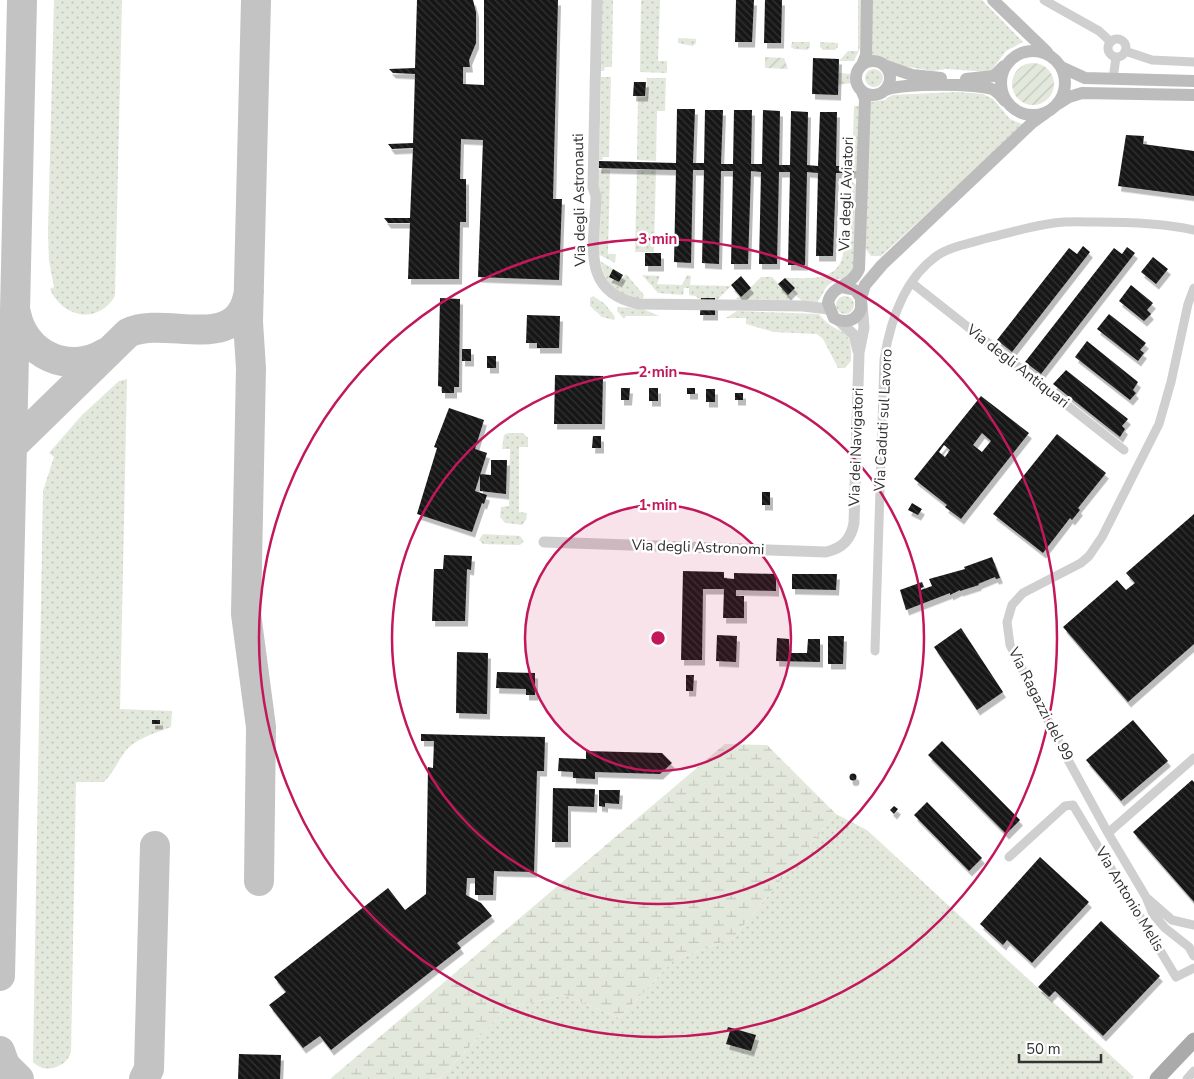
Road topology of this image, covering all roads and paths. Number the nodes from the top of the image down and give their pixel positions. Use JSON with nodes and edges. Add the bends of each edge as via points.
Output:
{"nodes":[{"id":1,"x":597,"y":0,"type":"edge"},
{"id":2,"x":867,"y":0,"type":"edge"},
{"id":3,"x":993,"y":0,"type":"edge"},
{"id":4,"x":1044,"y":0,"type":"edge"},
{"id":5,"x":1111,"y":42,"type":"junction"},
{"id":6,"x":1125,"y":51,"type":"junction"},
{"id":7,"x":1116,"y":57,"type":"junction"},
{"id":8,"x":1194,"y":62,"type":"edge"},
{"id":9,"x":1058,"y":63,"type":"junction"},
{"id":10,"x":1006,"y":64,"type":"junction"},
{"id":11,"x":862,"y":65,"type":"junction"},
{"id":12,"x":886,"y":66,"type":"junction"},
{"id":13,"x":1113,"y":79,"type":"junction"},
{"id":14,"x":1194,"y":81,"type":"edge"},
{"id":15,"x":886,"y":90,"type":"junction"},
{"id":16,"x":862,"y":92,"type":"junction"},
{"id":17,"x":1194,"y":95,"type":"edge"},
{"id":18,"x":1008,"y":104,"type":"junction"},
{"id":19,"x":1051,"y":110,"type":"junction"},
{"id":20,"x":1194,"y":230,"type":"edge"},
{"id":21,"x":912,"y":283,"type":"junction"},
{"id":22,"x":841,"y":288,"type":"junction"},
{"id":23,"x":1194,"y":288,"type":"edge"},
{"id":24,"x":862,"y":301,"type":"junction"},
{"id":25,"x":828,"y":309,"type":"junction"},
{"id":26,"x":838,"y":320,"type":"junction"},
{"id":27,"x":859,"y":353,"type":"junction"},
{"id":28,"x":1124,"y":450,"type":"dead end"},
{"id":29,"x":849,"y":539,"type":"joint"},
{"id":30,"x":544,"y":542,"type":"dead end"},
{"id":31,"x":874,"y":651,"type":"dead end"},
{"id":32,"x":1194,"y":758,"type":"edge"},
{"id":33,"x":1108,"y":833,"type":"junction"},
{"id":34,"x":1009,"y":857,"type":"dead end"},
{"id":35,"x":1146,"y":897,"type":"junction"},
{"id":36,"x":1194,"y":925,"type":"edge"},
{"id":37,"x":1194,"y":956,"type":"edge"},
{"id":38,"x":1194,"y":968,"type":"edge"},
{"id":39,"x":1194,"y":1040,"type":"edge"},
{"id":40,"x":1194,"y":1071,"type":"edge"},
{"id":41,"x":1157,"y":1079,"type":"edge"},
{"id":42,"x":1187,"y":1079,"type":"edge"}],
"edges":[{"from":1,"to":25,"type":"street","name":"Via degli Astronauti","via":[[593,187],[596,196],[595,271],[602,285],[618,297],[639,304]]},
{"from":2,"to":11,"type":"main road","via":[[866,55]]},
{"from":3,"to":9,"type":"main road"},
{"from":4,"to":5,"type":"street","via":[[1099,31]]},
{"from":5,"to":6,"type":"street","via":[[1122,41]]},
{"from":5,"to":7,"type":"street","via":[[1110,53]]},
{"from":6,"to":7,"type":"street"},
{"from":6,"to":8,"type":"street","via":[[1152,60]]},
{"from":7,"to":13,"type":"street"},
{"from":9,"to":10,"type":"main road","via":[[1044,52],[1034,50],[1014,56]]},
{"from":9,"to":13,"type":"main road","via":[[1085,78]]},
{"from":9,"to":19,"type":"main road","via":[[1066,84],[1060,100]]},
{"from":10,"to":12,"type":"main road","via":[[994,76],[971,79],[912,75]]},
{"from":10,"to":18,"type":"main road","via":[[1000,84]]},
{"from":11,"to":12,"type":"main road","via":[[871,61]]},
{"from":11,"to":16,"type":"main road","via":[[856,79]]},
{"from":12,"to":15,"type":"main road","via":[[890,81]]},
{"from":13,"to":14,"type":"main road"},
{"from":15,"to":16,"type":"main road","via":[[872,96]]},
{"from":15,"to":18,"type":"main road","via":[[916,85],[979,87],[994,90]]},
{"from":16,"to":22,"type":"main road","name":"Via degli Aviatori","via":[[865,99],[860,263],[852,280]]},
{"from":17,"to":19,"type":"main road","via":[[1082,93],[1069,96]]},
{"from":18,"to":19,"type":"main road","via":[[1022,114],[1039,115]]},
{"from":19,"to":24,"type":"main road","via":[[1017,137],[882,265],[865,285]]},
{"from":20,"to":21,"type":"street","name":"Via Caduti sul Lavoro","via":[[1155,224],[1057,222],[946,251],[930,262]]},
{"from":21,"to":28,"type":"street","name":"Via degli Antiquari"},
{"from":21,"to":31,"type":"street","name":"Via Caduti sul Lavoro","via":[[891,327],[884,360]]},
{"from":22,"to":24,"type":"main road","via":[[855,290]]},
{"from":22,"to":25,"type":"main road","via":[[828,298]]},
{"from":23,"to":33,"type":"street","name":"Via Ragazzi del 99","via":[[1159,424],[1102,537],[1081,563],[1023,593],[1012,605],[1007,622],[1010,645]]},
{"from":24,"to":26,"type":"main road","via":[[856,318]]},
{"from":24,"to":27,"type":"street","name":"Via dei Navigatori","via":[[864,328]]},
{"from":25,"to":26,"type":"main road"},
{"from":26,"to":27,"type":"street","name":"Via dei Navigatori","via":[[854,335]]},
{"from":27,"to":29,"type":"street","name":"Via dei Navigatori","via":[[854,523]]},
{"from":29,"to":30,"type":"street","name":"Via degli Astronomi","via":[[839,548],[826,552]]},
{"from":32,"to":33,"type":"street"},
{"from":33,"to":35,"type":"street","name":"Via Ragazzi del 99"},
{"from":34,"to":38,"type":"street","name":"Via Antonio Melis","via":[[1065,806],[1073,805],[1176,977]]},
{"from":35,"to":36,"type":"street","name":"Via Ragazzi del 99","via":[[1172,920]]},
{"from":35,"to":37,"type":"street","name":"Via Ragazzi del 99","via":[[1158,921],[1189,947]]},
{"from":39,"to":41,"type":"main road"},
{"from":40,"to":42,"type":"street"}]}
